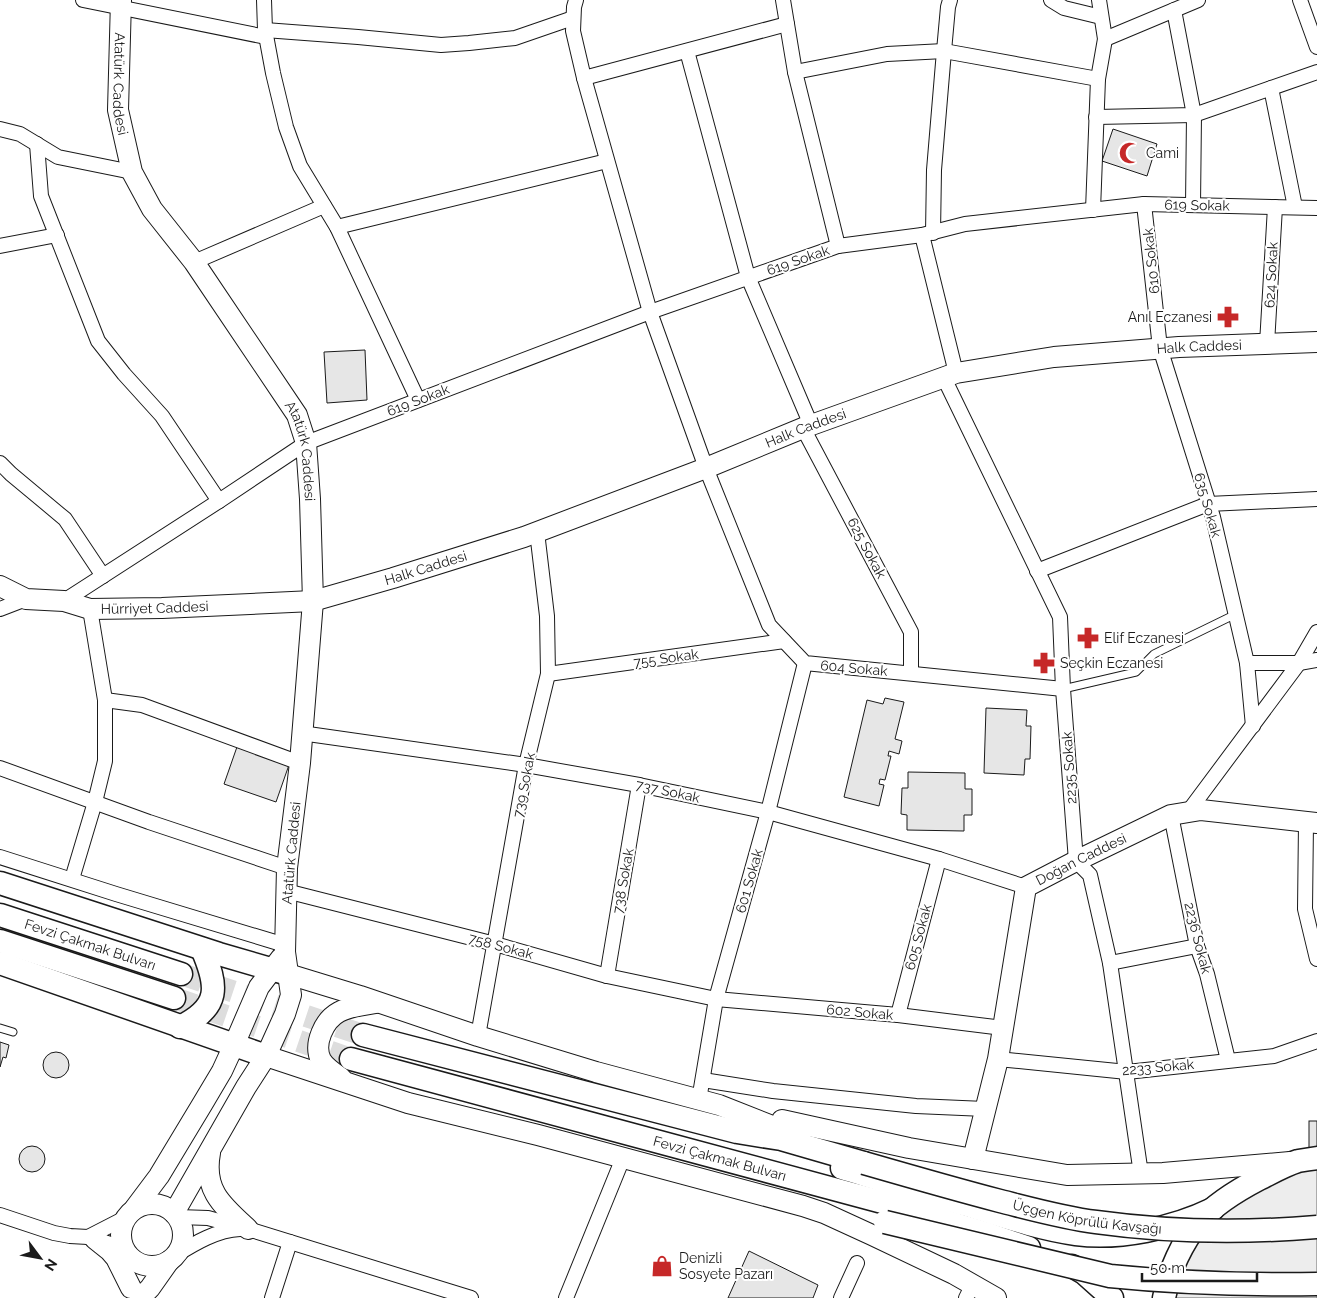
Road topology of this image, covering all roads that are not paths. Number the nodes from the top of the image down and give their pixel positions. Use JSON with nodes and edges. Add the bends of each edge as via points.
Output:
{"nodes":[{"id":1,"x":83,"y":0,"type":"edge"},
{"id":2,"x":264,"y":0,"type":"edge"},
{"id":3,"x":576,"y":0,"type":"edge"},
{"id":4,"x":783,"y":0,"type":"edge"},
{"id":5,"x":950,"y":0,"type":"edge"},
{"id":6,"x":1051,"y":0,"type":"edge"},
{"id":7,"x":1099,"y":0,"type":"edge"},
{"id":8,"x":1198,"y":0,"type":"edge"},
{"id":9,"x":1300,"y":0,"type":"edge"},
{"id":10,"x":121,"y":4,"type":"edge"},
{"id":11,"x":1174,"y":10,"type":"junction"},
{"id":12,"x":1101,"y":17,"type":"junction"},
{"id":13,"x":573,"y":18,"type":"junction"},
{"id":14,"x":787,"y":24,"type":"junction"},
{"id":15,"x":266,"y":34,"type":"junction"},
{"id":16,"x":1105,"y":39,"type":"junction"},
{"id":17,"x":1317,"y":47,"type":"edge"},
{"id":18,"x":687,"y":51,"type":"junction"},
{"id":19,"x":944,"y":51,"type":"junction"},
{"id":20,"x":795,"y":72,"type":"junction"},
{"id":21,"x":1317,"y":72,"type":"edge"},
{"id":22,"x":584,"y":78,"type":"junction"},
{"id":23,"x":1098,"y":79,"type":"junction"},
{"id":24,"x":1270,"y":88,"type":"junction"},
{"id":25,"x":1194,"y":115,"type":"junction"},
{"id":26,"x":1096,"y":117,"type":"junction"},
{"id":27,"x":0,"y":129,"type":"edge"},
{"id":28,"x":37,"y":144,"type":"junction"},
{"id":29,"x":607,"y":162,"type":"junction"},
{"id":30,"x":132,"y":172,"type":"junction"},
{"id":31,"x":1144,"y":204,"type":"junction"},
{"id":32,"x":1193,"y":205,"type":"junction"},
{"id":33,"x":324,"y":206,"type":"junction"},
{"id":34,"x":1275,"y":207,"type":"junction"},
{"id":35,"x":1295,"y":207,"type":"junction"},
{"id":36,"x":1317,"y":208,"type":"edge"},
{"id":37,"x":1093,"y":210,"type":"junction"},
{"id":38,"x":337,"y":227,"type":"junction"},
{"id":39,"x":927,"y":234,"type":"junction"},
{"id":40,"x":57,"y":235,"type":"junction"},
{"id":41,"x":0,"y":246,"type":"edge"},
{"id":42,"x":838,"y":246,"type":"junction"},
{"id":43,"x":194,"y":262,"type":"junction"},
{"id":44,"x":748,"y":277,"type":"junction"},
{"id":45,"x":650,"y":312,"type":"junction"},
{"id":46,"x":1317,"y":342,"type":"edge"},
{"id":47,"x":1267,"y":344,"type":"junction"},
{"id":48,"x":1160,"y":348,"type":"junction"},
{"id":49,"x":950,"y":375,"type":"junction"},
{"id":50,"x":418,"y":400,"type":"junction"},
{"id":51,"x":807,"y":426,"type":"junction"},
{"id":52,"x":306,"y":443,"type":"junction"},
{"id":53,"x":0,"y":463,"type":"edge"},
{"id":54,"x":706,"y":468,"type":"junction"},
{"id":55,"x":1317,"y":499,"type":"edge"},
{"id":56,"x":219,"y":501,"type":"junction"},
{"id":57,"x":1208,"y":504,"type":"junction"},
{"id":58,"x":537,"y":532,"type":"junction"},
{"id":59,"x":1037,"y":571,"type":"junction"},
{"id":60,"x":103,"y":576,"type":"junction"},
{"id":61,"x":0,"y":586,"type":"edge"},
{"id":62,"x":26,"y":599,"type":"junction"},
{"id":63,"x":313,"y":601,"type":"junction"},
{"id":64,"x":64,"y":602,"type":"junction"},
{"id":65,"x":0,"y":609,"type":"edge"},
{"id":66,"x":90,"y":609,"type":"junction"},
{"id":67,"x":1236,"y":614,"type":"junction"},
{"id":68,"x":1317,"y":632,"type":"edge"},
{"id":69,"x":784,"y":641,"type":"junction"},
{"id":70,"x":1317,"y":660,"type":"edge"},
{"id":71,"x":805,"y":663,"type":"junction"},
{"id":72,"x":1247,"y":663,"type":"junction"},
{"id":73,"x":1299,"y":663,"type":"junction"},
{"id":74,"x":911,"y":673,"type":"junction"},
{"id":75,"x":548,"y":674,"type":"junction"},
{"id":76,"x":1064,"y":689,"type":"junction"},
{"id":77,"x":105,"y":700,"type":"junction"},
{"id":78,"x":1252,"y":726,"type":"junction"},
{"id":79,"x":301,"y":733,"type":"junction"},
{"id":80,"x":300,"y":763,"type":"junction"},
{"id":81,"x":526,"y":766,"type":"junction"},
{"id":82,"x":0,"y":768,"type":"edge"},
{"id":83,"x":639,"y":785,"type":"junction"},
{"id":84,"x":95,"y":802,"type":"junction"},
{"id":85,"x":768,"y":812,"type":"junction"},
{"id":86,"x":1180,"y":814,"type":"junction"},
{"id":87,"x":1312,"y":823,"type":"edge"},
{"id":88,"x":0,"y":857,"type":"edge"},
{"id":89,"x":939,"y":859,"type":"junction"},
{"id":90,"x":1076,"y":861,"type":"junction"},
{"id":91,"x":287,"y":868,"type":"junction"},
{"id":92,"x":72,"y":879,"type":"junction"},
{"id":93,"x":0,"y":882,"type":"edge"},
{"id":94,"x":1026,"y":887,"type":"junction"},
{"id":95,"x":286,"y":891,"type":"junction"},
{"id":96,"x":0,"y":915,"type":"edge"},
{"id":97,"x":0,"y":942,"type":"edge"},
{"id":98,"x":495,"y":944,"type":"junction"},
{"id":99,"x":1197,"y":946,"type":"junction"},
{"id":100,"x":202,"y":949,"type":"junction"},
{"id":101,"x":1317,"y":959,"type":"edge"},
{"id":102,"x":283,"y":960,"type":"junction"},
{"id":103,"x":0,"y":963,"type":"edge"},
{"id":104,"x":1110,"y":963,"type":"junction"},
{"id":105,"x":181,"y":974,"type":"tunnel mouth"},
{"id":106,"x":607,"y":976,"type":"junction"},
{"id":107,"x":174,"y":998,"type":"tunnel mouth"},
{"id":108,"x":716,"y":999,"type":"junction"},
{"id":109,"x":378,"y":1002,"type":"junction"},
{"id":110,"x":898,"y":1015,"type":"junction"},
{"id":111,"x":180,"y":1027,"type":"junction"},
{"id":112,"x":0,"y":1028,"type":"edge"},
{"id":113,"x":1003,"y":1028,"type":"junction"},
{"id":114,"x":13,"y":1032,"type":"dead end"},
{"id":115,"x":363,"y":1035,"type":"tunnel mouth"},
{"id":116,"x":478,"y":1036,"type":"junction"},
{"id":117,"x":1317,"y":1041,"type":"edge"},
{"id":118,"x":234,"y":1045,"type":"junction"},
{"id":119,"x":266,"y":1056,"type":"junction"},
{"id":120,"x":351,"y":1059,"type":"tunnel mouth"},
{"id":121,"x":998,"y":1059,"type":"junction"},
{"id":122,"x":1228,"y":1060,"type":"junction"},
{"id":123,"x":1127,"y":1072,"type":"junction"},
{"id":124,"x":703,"y":1080,"type":"junction"},
{"id":125,"x":351,"y":1084,"type":"junction"},
{"id":126,"x":699,"y":1100,"type":"junction"},
{"id":127,"x":719,"y":1105,"type":"junction"},
{"id":128,"x":985,"y":1109,"type":"junction"},
{"id":129,"x":737,"y":1132,"type":"junction"},
{"id":130,"x":211,"y":1147,"type":"junction"},
{"id":131,"x":623,"y":1158,"type":"junction"},
{"id":132,"x":973,"y":1159,"type":"junction"},
{"id":133,"x":1307,"y":1160,"type":"edge"},
{"id":134,"x":864,"y":1163,"type":"junction"},
{"id":135,"x":757,"y":1169,"type":"junction"},
{"id":136,"x":1141,"y":1174,"type":"junction"},
{"id":137,"x":803,"y":1206,"type":"junction"},
{"id":138,"x":1213,"y":1209,"type":"junction"},
{"id":139,"x":130,"y":1213,"type":"junction"},
{"id":140,"x":0,"y":1215,"type":"edge"},
{"id":141,"x":176,"y":1215,"type":"junction"},
{"id":142,"x":885,"y":1222,"type":"junction"},
{"id":143,"x":1317,"y":1227,"type":"edge"},
{"id":144,"x":248,"y":1229,"type":"junction"},
{"id":145,"x":92,"y":1238,"type":"junction"},
{"id":146,"x":290,"y":1242,"type":"junction"},
{"id":147,"x":126,"y":1253,"type":"junction"},
{"id":148,"x":172,"y":1258,"type":"junction"},
{"id":149,"x":857,"y":1263,"type":"dead end"},
{"id":150,"x":1317,"y":1284,"type":"edge"},
{"id":151,"x":969,"y":1291,"type":"edge"},
{"id":152,"x":133,"y":1295,"type":"edge"},
{"id":153,"x":272,"y":1298,"type":"edge"},
{"id":154,"x":468,"y":1298,"type":"edge"},
{"id":155,"x":566,"y":1298,"type":"edge"},
{"id":156,"x":841,"y":1298,"type":"edge"},
{"id":157,"x":996,"y":1298,"type":"edge"},
{"id":158,"x":1112,"y":1298,"type":"edge"},
{"id":159,"x":1164,"y":1298,"type":"edge"}],
"edges":[{"from":1,"to":10,"type":"street"},
{"from":2,"to":15,"type":"street"},
{"from":3,"to":13,"type":"street","name":"604 Sokak"},
{"from":4,"to":14,"type":"street"},
{"from":5,"to":19,"type":"street","name":"2235 Sokak"},
{"from":6,"to":12,"type":"street","via":[[1064,8]]},
{"from":7,"to":12,"type":"street"},
{"from":8,"to":11,"type":"street"},
{"from":9,"to":17,"type":"street"},
{"from":10,"to":15,"type":"street"},
{"from":10,"to":30,"type":"main road","name":"Atatürk Caddesi","via":[[118,110]]},
{"from":11,"to":16,"type":"street"},
{"from":11,"to":25,"type":"street"},
{"from":12,"to":16,"type":"street"},
{"from":13,"to":15,"type":"street","via":[[515,38],[441,45],[358,37]]},
{"from":13,"to":22,"type":"street","name":"604 Sokak"},
{"from":14,"to":18,"type":"street"},
{"from":14,"to":20,"type":"street"},
{"from":15,"to":33,"type":"street","via":[[286,127],[300,166]]},
{"from":16,"to":23,"type":"street"},
{"from":18,"to":22,"type":"street"},
{"from":18,"to":44,"type":"street","name":"625 Sokak"},
{"from":19,"to":20,"type":"street","via":[[886,54]]},
{"from":19,"to":23,"type":"street"},
{"from":19,"to":39,"type":"street","name":"2235 Sokak"},
{"from":20,"to":42,"type":"street"},
{"from":21,"to":24,"type":"street"},
{"from":22,"to":29,"type":"street","name":"604 Sokak"},
{"from":23,"to":26,"type":"street"},
{"from":24,"to":25,"type":"street"},
{"from":24,"to":35,"type":"street"},
{"from":25,"to":26,"type":"street"},
{"from":25,"to":32,"type":"street"},
{"from":26,"to":37,"type":"street"},
{"from":27,"to":28,"type":"street","via":[[20,134]]},
{"from":28,"to":30,"type":"street","via":[[58,157]]},
{"from":28,"to":40,"type":"street","via":[[42,196]]},
{"from":29,"to":38,"type":"street"},
{"from":29,"to":45,"type":"street","name":"604 Sokak"},
{"from":30,"to":43,"type":"main road","name":"Atatürk Caddesi","via":[[152,209]]},
{"from":31,"to":32,"type":"street","name":"619 Sokak"},
{"from":31,"to":37,"type":"street","name":"619 Sokak"},
{"from":31,"to":48,"type":"street","name":"610 Sokak"},
{"from":32,"to":34,"type":"street","name":"619 Sokak"},
{"from":33,"to":38,"type":"street"},
{"from":33,"to":43,"type":"street"},
{"from":34,"to":35,"type":"street","name":"619 Sokak"},
{"from":34,"to":47,"type":"street","name":"624 Sokak"},
{"from":35,"to":36,"type":"street","name":"619 Sokak"},
{"from":37,"to":39,"type":"street","name":"619 Sokak","via":[[965,224]]},
{"from":38,"to":50,"type":"street"},
{"from":39,"to":42,"type":"street","name":"619 Sokak"},
{"from":39,"to":49,"type":"street","name":"2235 Sokak"},
{"from":40,"to":41,"type":"street"},
{"from":40,"to":56,"type":"street","via":[[98,340],[162,416]]},
{"from":42,"to":44,"type":"street","name":"619 Sokak"},
{"from":43,"to":52,"type":"main road","name":"Atatürk Caddesi","via":[[297,415]]},
{"from":44,"to":45,"type":"street","name":"619 Sokak"},
{"from":44,"to":51,"type":"street","name":"625 Sokak"},
{"from":45,"to":50,"type":"street","name":"619 Sokak"},
{"from":45,"to":54,"type":"street","name":"604 Sokak"},
{"from":46,"to":47,"type":"main road","name":"Halk Caddesi"},
{"from":47,"to":48,"type":"main road","name":"Halk Caddesi"},
{"from":48,"to":49,"type":"main road","name":"Halk Caddesi","via":[[1054,356]]},
{"from":48,"to":57,"type":"street","name":"635 Sokak"},
{"from":49,"to":51,"type":"main road","name":"Halk Caddesi"},
{"from":49,"to":59,"type":"street","name":"2235 Sokak"},
{"from":50,"to":52,"type":"street","name":"619 Sokak"},
{"from":51,"to":54,"type":"main road","name":"Halk Caddesi"},
{"from":51,"to":74,"type":"street","name":"625 Sokak","via":[[911,632]]},
{"from":52,"to":56,"type":"street","name":"619 Sokak"},
{"from":52,"to":63,"type":"main road","name":"Atatürk Caddesi"},
{"from":53,"to":60,"type":"street","via":[[65,519]]},
{"from":54,"to":58,"type":"main road","name":"Halk Caddesi"},
{"from":54,"to":69,"type":"street","name":"604 Sokak","via":[[769,625]]},
{"from":55,"to":57,"type":"street"},
{"from":56,"to":60,"type":"street","name":"619 Sokak"},
{"from":57,"to":59,"type":"street"},
{"from":57,"to":67,"type":"street","name":"635 Sokak"},
{"from":58,"to":63,"type":"main road","name":"Halk Caddesi"},
{"from":58,"to":75,"type":"street","name":"739 Sokak","via":[[547,616]]},
{"from":59,"to":76,"type":"street","name":"2235 Sokak","via":[[1060,617]]},
{"from":60,"to":64,"type":"street","name":"619 Sokak"},
{"from":61,"to":62,"type":"main road","name":"Hürriyet Caddesi"},
{"from":62,"to":64,"type":"main road","name":"Hürriyet Caddesi"},
{"from":62,"to":65,"type":"street"},
{"from":63,"to":66,"type":"main road","name":"Hürriyet Caddesi"},
{"from":63,"to":79,"type":"main road","name":"Atatürk Caddesi"},
{"from":64,"to":66,"type":"main road","name":"Hürriyet Caddesi"},
{"from":66,"to":77,"type":"street"},
{"from":67,"to":72,"type":"street","name":"635 Sokak"},
{"from":67,"to":76,"type":"lane","via":[[1154,654],[1136,672]]},
{"from":68,"to":73,"type":"street"},
{"from":69,"to":71,"type":"street","name":"604 Sokak"},
{"from":69,"to":75,"type":"street","name":"755 Sokak"},
{"from":70,"to":73,"type":"street"},
{"from":71,"to":74,"type":"street","name":"604 Sokak"},
{"from":71,"to":85,"type":"street","name":"601 Sokak"},
{"from":72,"to":73,"type":"street"},
{"from":72,"to":78,"type":"street","name":"635 Sokak"},
{"from":73,"to":78,"type":"street"},
{"from":74,"to":76,"type":"street","name":"604 Sokak"},
{"from":75,"to":81,"type":"street","name":"739 Sokak"},
{"from":76,"to":90,"type":"street","name":"2235 Sokak"},
{"from":77,"to":80,"type":"street","via":[[142,705]]},
{"from":77,"to":84,"type":"street","via":[[104,761]]},
{"from":78,"to":86,"type":"street"},
{"from":79,"to":80,"type":"main road","name":"Atatürk Caddesi"},
{"from":79,"to":81,"type":"street","name":"737 Sokak"},
{"from":80,"to":91,"type":"main road","name":"Atatürk Caddesi"},
{"from":81,"to":83,"type":"street","name":"737 Sokak"},
{"from":81,"to":98,"type":"street","name":"739 Sokak"},
{"from":82,"to":84,"type":"street"},
{"from":83,"to":85,"type":"street","name":"737 Sokak"},
{"from":83,"to":106,"type":"street","name":"738 Sokak"},
{"from":84,"to":91,"type":"street"},
{"from":84,"to":92,"type":"street"},
{"from":85,"to":89,"type":"street","name":"737 Sokak"},
{"from":85,"to":108,"type":"street","name":"601 Sokak"},
{"from":86,"to":87,"type":"main road","name":"Doğan Caddesi","via":[[1201,810]]},
{"from":86,"to":90,"type":"main road","name":"Doğan Caddesi"},
{"from":86,"to":99,"type":"street","name":"2236 Sokak"},
{"from":87,"to":101,"type":"street","via":[[1305,909]]},
{"from":88,"to":92,"type":"street"},
{"from":89,"to":94,"type":"street","name":"737 Sokak"},
{"from":89,"to":110,"type":"street","name":"605 Sokak"},
{"from":90,"to":94,"type":"main road","name":"Doğan Caddesi"},
{"from":90,"to":104,"type":"street","via":[[1090,875]]},
{"from":91,"to":95,"type":"main road","name":"Atatürk Caddesi"},
{"from":92,"to":102,"type":"street"},
{"from":93,"to":100,"type":"main road"},
{"from":94,"to":113,"type":"main road","name":"Doğan Caddesi"},
{"from":95,"to":98,"type":"street","name":"758 Sokak"},
{"from":95,"to":102,"type":"main road","name":"Atatürk Caddesi"},
{"from":96,"to":105,"type":"main road","name":"Fevzi Çakmak Bulvarı"},
{"from":97,"to":107,"type":"main road","name":"Fevzi Çakmak Bulvarı"},
{"from":98,"to":106,"type":"street","name":"758 Sokak"},
{"from":98,"to":116,"type":"street","name":"739 Sokak"},
{"from":99,"to":104,"type":"street"},
{"from":99,"to":122,"type":"street","name":"2236 Sokak"},
{"from":100,"to":102,"type":"main road"},
{"from":100,"to":111,"type":"main road","via":[[212,975],[212,998],[201,1015]]},
{"from":102,"to":109,"type":"main road"},
{"from":102,"to":118,"type":"main road","via":[[259,987]]},
{"from":102,"to":119,"type":"main road","name":"Atatürk Caddesi","via":[[291,995]]},
{"from":103,"to":111,"type":"main road"},
{"from":104,"to":123,"type":"street"},
{"from":106,"to":108,"type":"street","name":"758 Sokak"},
{"from":108,"to":110,"type":"street","name":"602 Sokak"},
{"from":108,"to":124,"type":"street","name":"601 Sokak"},
{"from":109,"to":116,"type":"main road"},
{"from":109,"to":125,"type":"main road","via":[[338,1012],[321,1035],[321,1060],[334,1074]]},
{"from":110,"to":113,"type":"street","name":"602 Sokak"},
{"from":111,"to":118,"type":"main road"},
{"from":112,"to":114,"type":"lane"},
{"from":113,"to":121,"type":"main road","name":"Doğan Caddesi"},
{"from":115,"to":129,"type":"main road"},
{"from":116,"to":126,"type":"main road"},
{"from":117,"to":122,"type":"street","name":"2233 Sokak","via":[[1274,1056]]},
{"from":118,"to":119,"type":"main road"},
{"from":118,"to":139,"type":"main road","via":[[222,1071],[159,1176]]},
{"from":119,"to":125,"type":"main road"},
{"from":119,"to":130,"type":"main road","name":"Atatürk Caddesi"},
{"from":120,"to":135,"type":"main road","name":"Fevzi Çakmak Bulvarı"},
{"from":121,"to":123,"type":"street","name":"2233 Sokak"},
{"from":121,"to":128,"type":"main road","name":"Doğan Caddesi"},
{"from":122,"to":123,"type":"street","name":"2233 Sokak"},
{"from":123,"to":136,"type":"street"},
{"from":124,"to":126,"type":"street","name":"601 Sokak"},
{"from":124,"to":128,"type":"street","via":[[906,1105]]},
{"from":125,"to":131,"type":"main road","via":[[408,1103]]},
{"from":126,"to":127,"type":"main road"},
{"from":127,"to":132,"type":"main road","via":[[908,1148]]},
{"from":127,"to":134,"type":"main road"},
{"from":128,"to":132,"type":"main road","name":"Doğan Caddesi"},
{"from":129,"to":134,"type":"main road","via":[[781,1139]]},
{"from":129,"to":138,"type":"main road","via":[[832,1165],[1010,1218],[1078,1234],[1103,1235],[1158,1228]]},
{"from":130,"to":141,"type":"main road","name":"Atatürk Caddesi"},
{"from":130,"to":144,"type":"main road","via":[[208,1175],[214,1192]]},
{"from":131,"to":137,"type":"main road"},
{"from":131,"to":155,"type":"street"},
{"from":132,"to":136,"type":"main road","via":[[1067,1175]]},
{"from":133,"to":136,"type":"main road"},
{"from":133,"to":138,"type":"main road","via":[[1240,1189]]},
{"from":134,"to":143,"type":"main road","name":"Üçgen Köprülü Kavşağı","bridge":true,"via":[[941,1186],[1096,1222],[1177,1230]]},
{"from":135,"to":142,"type":"main road","via":[[820,1191]]},
{"from":135,"to":158,"type":"main road","name":"Fevzi Çakmak Bulvarı","via":[[882,1202],[1036,1250],[1084,1273]]},
{"from":137,"to":142,"type":"main road"},
{"from":137,"to":151,"type":"main road","via":[[954,1274]]},
{"from":138,"to":159,"type":"main road","via":[[1187,1239],[1171,1272]]},
{"from":139,"to":141,"type":"main road","via":[[153,1204]]},
{"from":139,"to":145,"type":"street"},
{"from":139,"to":147,"type":"main road","via":[[121,1228],[120,1238]]},
{"from":140,"to":145,"type":"street","via":[[54,1233]]},
{"from":141,"to":144,"type":"street","via":[[208,1218]]},
{"from":141,"to":148,"type":"main road","via":[[183,1236],[181,1246]]},
{"from":142,"to":150,"type":"main road","bridge":true,"via":[[1110,1276],[1223,1284]]},
{"from":144,"to":146,"type":"street"},
{"from":144,"to":148,"type":"street","via":[[221,1232]]},
{"from":145,"to":147,"type":"street"},
{"from":145,"to":152,"type":"main road","via":[[116,1258]]},
{"from":146,"to":153,"type":"street"},
{"from":146,"to":154,"type":"street"},
{"from":147,"to":148,"type":"main road","via":[[137,1263],[147,1266],[158,1266]]},
{"from":147,"to":152,"type":"main road"},
{"from":148,"to":152,"type":"main road","via":[[150,1288]]},
{"from":149,"to":156,"type":"street"},
{"from":151,"to":157,"type":"main road"}]}
